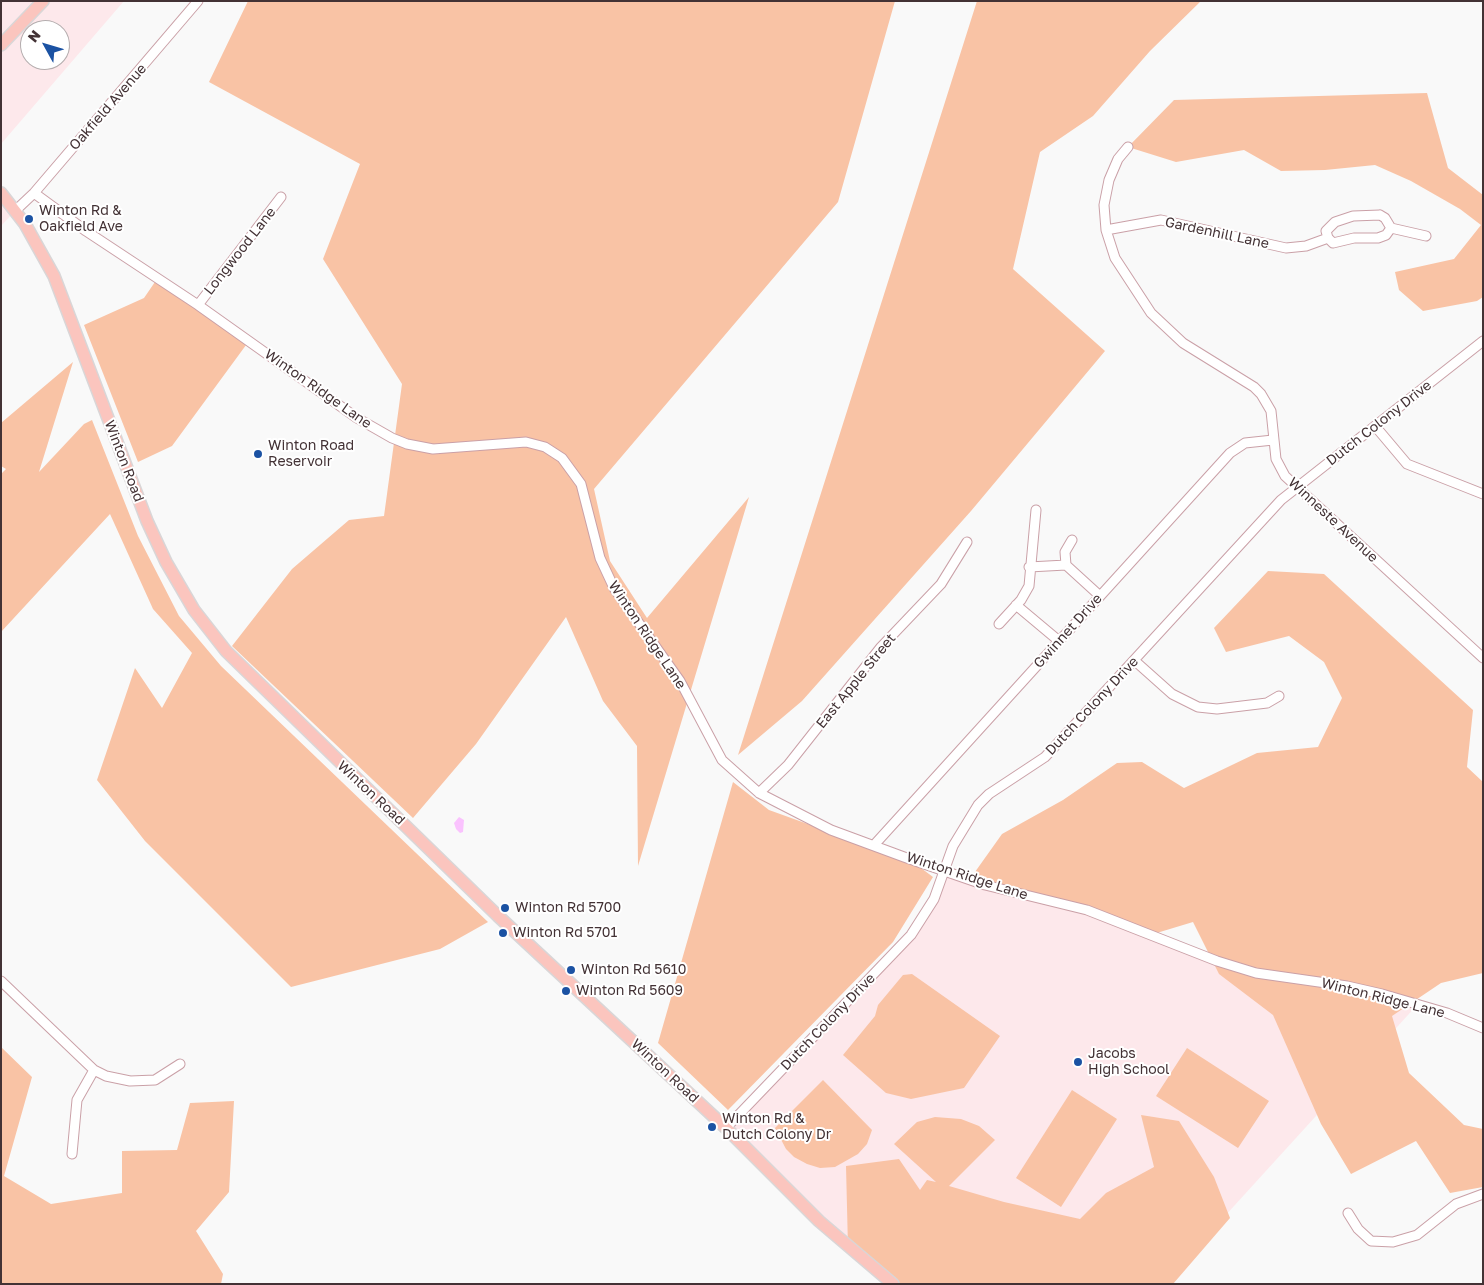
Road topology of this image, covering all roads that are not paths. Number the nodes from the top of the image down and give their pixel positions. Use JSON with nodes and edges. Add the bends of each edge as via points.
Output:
{"nodes":[{"id":1,"x":43,"y":1,"type":"edge"},
{"id":2,"x":198,"y":1,"type":"edge"},
{"id":3,"x":1,"y":45,"type":"edge"},
{"id":4,"x":1128,"y":148,"type":"dead end"},
{"id":5,"x":1,"y":193,"type":"edge"},
{"id":6,"x":34,"y":193,"type":"junction"},
{"id":7,"x":282,"y":197,"type":"dead end"},
{"id":8,"x":16,"y":210,"type":"junction"},
{"id":9,"x":1391,"y":228,"type":"junction"},
{"id":10,"x":1106,"y":230,"type":"junction"},
{"id":11,"x":1426,"y":236,"type":"dead end"},
{"id":12,"x":1328,"y":238,"type":"junction"},
{"id":13,"x":198,"y":305,"type":"junction"},
{"id":14,"x":1482,"y":342,"type":"edge"},
{"id":15,"x":1375,"y":426,"type":"junction"},
{"id":16,"x":1273,"y":440,"type":"junction"},
{"id":17,"x":1297,"y":488,"type":"junction"},
{"id":18,"x":1483,"y":494,"type":"edge"},
{"id":19,"x":1036,"y":510,"type":"dead end"},
{"id":20,"x":1072,"y":540,"type":"dead end"},
{"id":21,"x":967,"y":542,"type":"dead end"},
{"id":22,"x":1066,"y":565,"type":"junction"},
{"id":23,"x":1029,"y":567,"type":"junction"},
{"id":24,"x":1100,"y":596,"type":"junction"},
{"id":25,"x":1016,"y":605,"type":"junction"},
{"id":26,"x":999,"y":624,"type":"dead end"},
{"id":27,"x":1059,"y":641,"type":"junction"},
{"id":28,"x":1483,"y":658,"type":"edge"},
{"id":29,"x":1134,"y":661,"type":"junction"},
{"id":30,"x":1279,"y":696,"type":"dead end"},
{"id":31,"x":759,"y":793,"type":"junction"},
{"id":32,"x":875,"y":844,"type":"junction"},
{"id":33,"x":945,"y":870,"type":"junction"},
{"id":34,"x":1,"y":981,"type":"edge"},
{"id":35,"x":1483,"y":1028,"type":"edge"},
{"id":36,"x":180,"y":1064,"type":"dead end"},
{"id":37,"x":94,"y":1070,"type":"junction"},
{"id":38,"x":726,"y":1128,"type":"junction"},
{"id":39,"x":72,"y":1154,"type":"dead end"},
{"id":40,"x":1483,"y":1194,"type":"edge"},
{"id":41,"x":1348,"y":1214,"type":"dead end"},
{"id":42,"x":893,"y":1284,"type":"edge"}],
"edges":[{"from":1,"to":3,"type":"main road"},
{"from":2,"to":6,"type":"street","name":"Oakfield Avenue"},
{"from":4,"to":10,"type":"street","name":"Winneste Avenue","via":[[1118,159],[1108,180],[1104,205]]},
{"from":5,"to":8,"type":"main road","name":"Winton Road"},
{"from":6,"to":8,"type":"street","name":"Oakfield Avenue"},
{"from":6,"to":13,"type":"street","name":"Winton Ridge Lane"},
{"from":7,"to":13,"type":"street","name":"Longwood Lane"},
{"from":8,"to":38,"type":"main road","name":"Winton Road","via":[[54,276],[153,536],[178,585],[207,628],[245,673]]},
{"from":9,"to":11,"type":"street"},
{"from":9,"to":12,"type":"street","name":"Gardenhill Lane","via":[[1378,238],[1354,238],[1333,243]]},
{"from":9,"to":12,"type":"street","via":[[1380,215],[1353,216],[1328,226]]},
{"from":10,"to":12,"type":"street","name":"Gardenhill Lane","via":[[1162,220],[1286,248],[1306,246]]},
{"from":10,"to":16,"type":"street","name":"Winneste Avenue","via":[[1115,258],[1157,321],[1183,343],[1261,394],[1271,411]]},
{"from":13,"to":31,"type":"street","name":"Winton Ridge Lane","via":[[357,418],[392,438],[432,449],[526,442],[545,447],[562,458],[581,484],[600,558],[614,588],[680,681],[722,760]]},
{"from":14,"to":15,"type":"street","name":"Dutch Colony Drive"},
{"from":15,"to":17,"type":"street","name":"Dutch Colony Drive"},
{"from":15,"to":18,"type":"street","via":[[1406,463]]},
{"from":16,"to":17,"type":"street","name":"Winneste Avenue","via":[[1278,465]]},
{"from":16,"to":24,"type":"street","name":"Gwinnet Drive","via":[[1245,443],[1230,453]]},
{"from":17,"to":28,"type":"street","name":"Winneste Avenue"},
{"from":17,"to":29,"type":"street","name":"Dutch Colony Drive","via":[[1281,500],[1230,554]]},
{"from":19,"to":23,"type":"street"},
{"from":20,"to":22,"type":"street","via":[[1065,552]]},
{"from":21,"to":31,"type":"street","name":"East Apple Street","via":[[941,584],[881,647],[788,765]]},
{"from":22,"to":23,"type":"street"},
{"from":22,"to":24,"type":"street"},
{"from":23,"to":25,"type":"street","via":[[1029,586]]},
{"from":24,"to":27,"type":"street","name":"Gwinnet Drive"},
{"from":25,"to":26,"type":"street"},
{"from":25,"to":27,"type":"street"},
{"from":27,"to":32,"type":"street","name":"Gwinnet Drive"},
{"from":29,"to":30,"type":"street","via":[[1172,694],[1198,707],[1216,709],[1267,703]]},
{"from":29,"to":33,"type":"street","name":"Dutch Colony Drive","via":[[1045,757],[989,794],[978,805],[960,831]]},
{"from":31,"to":32,"type":"street","name":"Winton Ridge Lane","via":[[831,830]]},
{"from":32,"to":33,"type":"street","name":"Winton Ridge Lane"},
{"from":33,"to":35,"type":"street","name":"Winton Ridge Lane","via":[[985,885],[1087,910],[1256,973],[1382,994]]},
{"from":33,"to":38,"type":"street","name":"Dutch Colony Drive","via":[[934,899],[911,935]]},
{"from":34,"to":37,"type":"street"},
{"from":36,"to":37,"type":"street","via":[[155,1080],[130,1082]]},
{"from":37,"to":39,"type":"street","via":[[77,1100]]},
{"from":38,"to":42,"type":"main road","name":"Winton Road","via":[[819,1221]]},
{"from":40,"to":41,"type":"street","via":[[1456,1204],[1417,1235],[1392,1242],[1371,1242]]}]}
